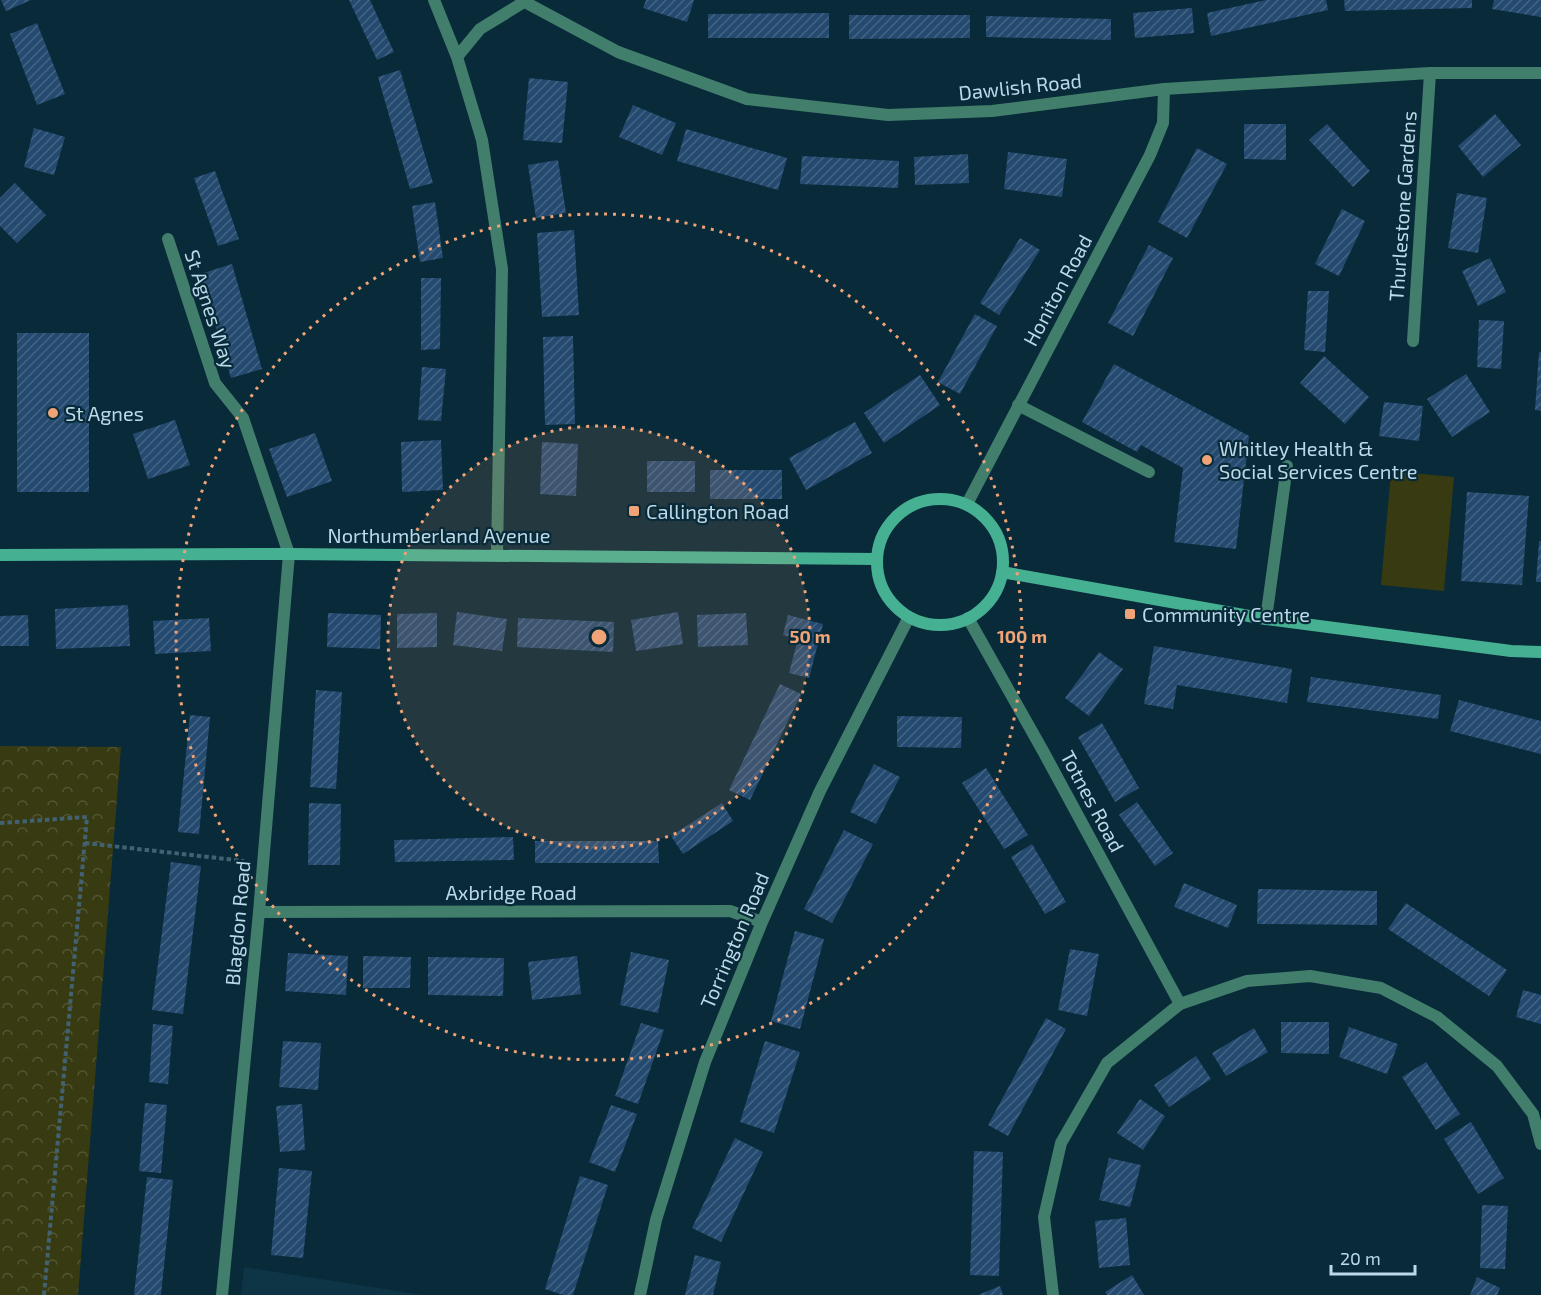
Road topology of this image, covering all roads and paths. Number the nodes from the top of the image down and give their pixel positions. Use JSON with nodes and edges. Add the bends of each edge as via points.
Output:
{"nodes":[{"id":1,"x":434,"y":0,"type":"edge"},
{"id":2,"x":522,"y":1,"type":"edge"},
{"id":3,"x":457,"y":57,"type":"junction"},
{"id":4,"x":1430,"y":73,"type":"junction"},
{"id":5,"x":1541,"y":73,"type":"edge"},
{"id":6,"x":1164,"y":89,"type":"junction"},
{"id":7,"x":168,"y":240,"type":"dead end"},
{"id":8,"x":1413,"y":341,"type":"dead end"},
{"id":9,"x":1018,"y":405,"type":"junction"},
{"id":10,"x":1287,"y":466,"type":"dead end"},
{"id":11,"x":1149,"y":472,"type":"dead end"},
{"id":12,"x":967,"y":504,"type":"junction"},
{"id":13,"x":290,"y":554,"type":"junction"},
{"id":14,"x":0,"y":555,"type":"edge"},
{"id":15,"x":497,"y":555,"type":"junction"},
{"id":16,"x":877,"y":559,"type":"junction"},
{"id":17,"x":1002,"y":572,"type":"junction"},
{"id":18,"x":909,"y":617,"type":"junction"},
{"id":19,"x":968,"y":618,"type":"junction"},
{"id":20,"x":1266,"y":619,"type":"junction"},
{"id":21,"x":1541,"y":652,"type":"edge"},
{"id":22,"x":0,"y":823,"type":"edge"},
{"id":23,"x":85,"y":843,"type":"junction"},
{"id":24,"x":263,"y":863,"type":"junction"},
{"id":25,"x":259,"y":912,"type":"junction"},
{"id":26,"x":762,"y":922,"type":"junction"},
{"id":27,"x":1180,"y":1004,"type":"junction"},
{"id":28,"x":1537,"y":1112,"type":"edge"},
{"id":29,"x":1541,"y":1144,"type":"edge"},
{"id":30,"x":44,"y":1295,"type":"edge"},
{"id":31,"x":222,"y":1295,"type":"edge"},
{"id":32,"x":640,"y":1295,"type":"edge"},
{"id":33,"x":1053,"y":1295,"type":"edge"}],
"edges":[{"from":1,"to":3,"type":"street"},
{"from":2,"to":3,"type":"street","name":"Dawlish Road","via":[[480,29]]},
{"from":2,"to":6,"type":"street","name":"Dawlish Road","via":[[618,52],[747,99],[888,114],[992,111]]},
{"from":3,"to":15,"type":"street","via":[[482,140],[502,269]]},
{"from":4,"to":5,"type":"street","name":"Dawlish Road"},
{"from":4,"to":6,"type":"street","name":"Dawlish Road"},
{"from":4,"to":8,"type":"street","name":"Thurlestone Gardens"},
{"from":6,"to":9,"type":"street","name":"Honiton Road","via":[[1163,123],[1150,155]]},
{"from":7,"to":13,"type":"street","name":"St Agnes Way","via":[[215,383],[243,418]]},
{"from":9,"to":11,"type":"street"},
{"from":9,"to":12,"type":"street","name":"Honiton Road"},
{"from":10,"to":20,"type":"street"},
{"from":12,"to":16,"type":"street","via":[[937,499],[907,507],[891,521],[881,539]]},
{"from":12,"to":17,"type":"street","via":[[984,516],[995,532],[1002,552]]},
{"from":13,"to":14,"type":"street","name":"Northumberland Avenue"},
{"from":13,"to":15,"type":"street","name":"Northumberland Avenue"},
{"from":13,"to":24,"type":"street","name":"Blagdon Road"},
{"from":15,"to":16,"type":"street","name":"Northumberland Avenue"},
{"from":16,"to":18,"type":"street","via":[[885,592]]},
{"from":17,"to":19,"type":"street","via":[[984,607]]},
{"from":17,"to":20,"type":"street"},
{"from":18,"to":19,"type":"street","via":[[938,625]]},
{"from":18,"to":26,"type":"street","name":"Torrington Road","via":[[820,791]]},
{"from":19,"to":27,"type":"street","name":"Totnes Road"},
{"from":20,"to":21,"type":"street"},
{"from":22,"to":23,"type":"path","via":[[87,817]]},
{"from":23,"to":24,"type":"path"},
{"from":23,"to":30,"type":"path"},
{"from":24,"to":25,"type":"street","name":"Blagdon Road"},
{"from":25,"to":26,"type":"street","name":"Axbridge Road","via":[[730,911]]},
{"from":25,"to":31,"type":"street","name":"Blagdon Road"},
{"from":26,"to":32,"type":"street","name":"Torrington Road","via":[[705,1062],[656,1220]]},
{"from":27,"to":28,"type":"street","via":[[1247,981],[1310,976],[1381,988],[1437,1017],[1497,1066]]},
{"from":27,"to":33,"type":"street","via":[[1107,1063],[1061,1143],[1044,1217]]},
{"from":28,"to":29,"type":"street"}]}
